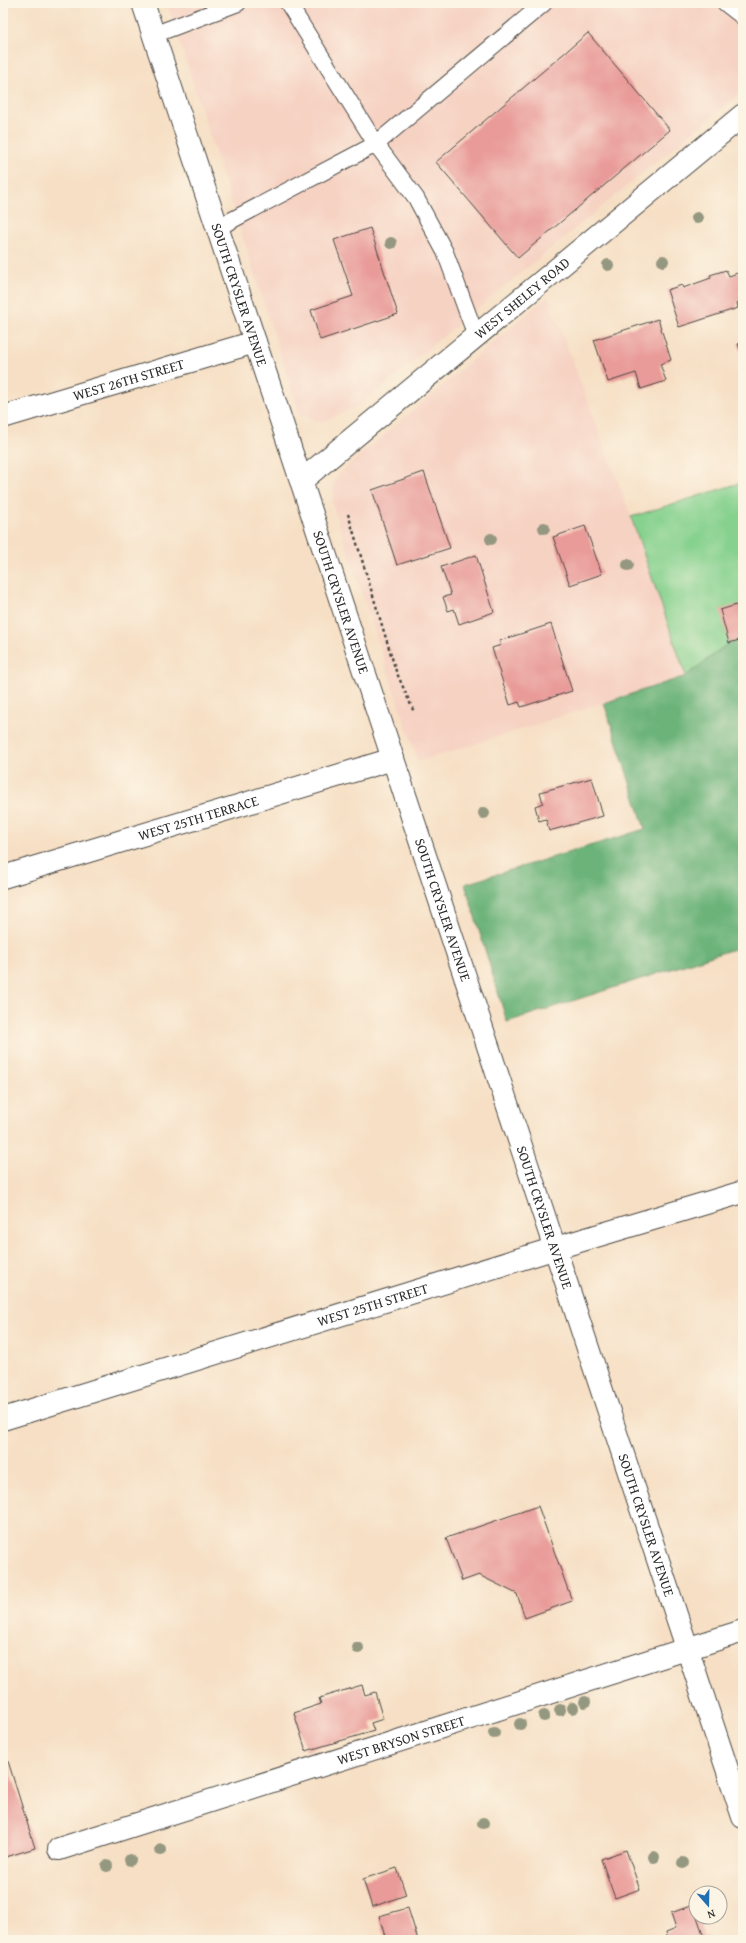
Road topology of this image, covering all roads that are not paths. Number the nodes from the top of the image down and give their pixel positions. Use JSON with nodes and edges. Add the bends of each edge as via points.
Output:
{"nodes":[{"id":1,"x":143,"y":3,"type":"edge"},
{"id":2,"x":238,"y":3,"type":"edge"},
{"id":3,"x":288,"y":3,"type":"edge"},
{"id":4,"x":544,"y":3,"type":"edge"},
{"id":5,"x":725,"y":3,"type":"edge"},
{"id":6,"x":743,"y":17,"type":"edge"},
{"id":7,"x":153,"y":35,"type":"junction"},
{"id":8,"x":743,"y":115,"type":"edge"},
{"id":9,"x":376,"y":144,"type":"junction"},
{"id":10,"x":217,"y":228,"type":"junction"},
{"id":11,"x":476,"y":336,"type":"junction"},
{"id":12,"x":255,"y":342,"type":"junction"},
{"id":13,"x":3,"y":417,"type":"edge"},
{"id":14,"x":301,"y":481,"type":"junction"},
{"id":15,"x":393,"y":759,"type":"junction"},
{"id":16,"x":3,"y":877,"type":"edge"},
{"id":17,"x":743,"y":1192,"type":"edge"},
{"id":18,"x":556,"y":1248,"type":"junction"},
{"id":19,"x":3,"y":1419,"type":"edge"},
{"id":20,"x":743,"y":1631,"type":"edge"},
{"id":21,"x":688,"y":1648,"type":"junction"},
{"id":22,"x":743,"y":1817,"type":"edge"},
{"id":23,"x":59,"y":1849,"type":"dead end"}],
"edges":[{"from":1,"to":7,"type":"street","name":"SOUTH CRYSLER AVENUE"},
{"from":2,"to":7,"type":"lane"},
{"from":3,"to":9,"type":"lane"},
{"from":4,"to":9,"type":"lane"},
{"from":5,"to":6,"type":"lane"},
{"from":7,"to":10,"type":"street","name":"SOUTH CRYSLER AVENUE"},
{"from":8,"to":11,"type":"street","name":"WEST SHELEY ROAD"},
{"from":9,"to":10,"type":"lane"},
{"from":9,"to":11,"type":"lane","via":[[416,198],[445,252]]},
{"from":10,"to":12,"type":"street","name":"SOUTH CRYSLER AVENUE"},
{"from":11,"to":14,"type":"street","name":"WEST SHELEY ROAD"},
{"from":12,"to":13,"type":"street","name":"WEST 26TH STREET"},
{"from":12,"to":14,"type":"street","name":"SOUTH CRYSLER AVENUE"},
{"from":14,"to":15,"type":"street","name":"SOUTH CRYSLER AVENUE"},
{"from":15,"to":16,"type":"street","name":"WEST 25TH TERRACE"},
{"from":15,"to":18,"type":"street","name":"SOUTH CRYSLER AVENUE"},
{"from":17,"to":18,"type":"street","name":"WEST 25TH STREET"},
{"from":18,"to":19,"type":"street","name":"WEST 25TH STREET"},
{"from":18,"to":21,"type":"street","name":"SOUTH CRYSLER AVENUE"},
{"from":20,"to":21,"type":"street","name":"WEST BRYSON STREET"},
{"from":21,"to":22,"type":"street","name":"SOUTH CRYSLER AVENUE"},
{"from":21,"to":23,"type":"street","name":"WEST BRYSON STREET"}]}
